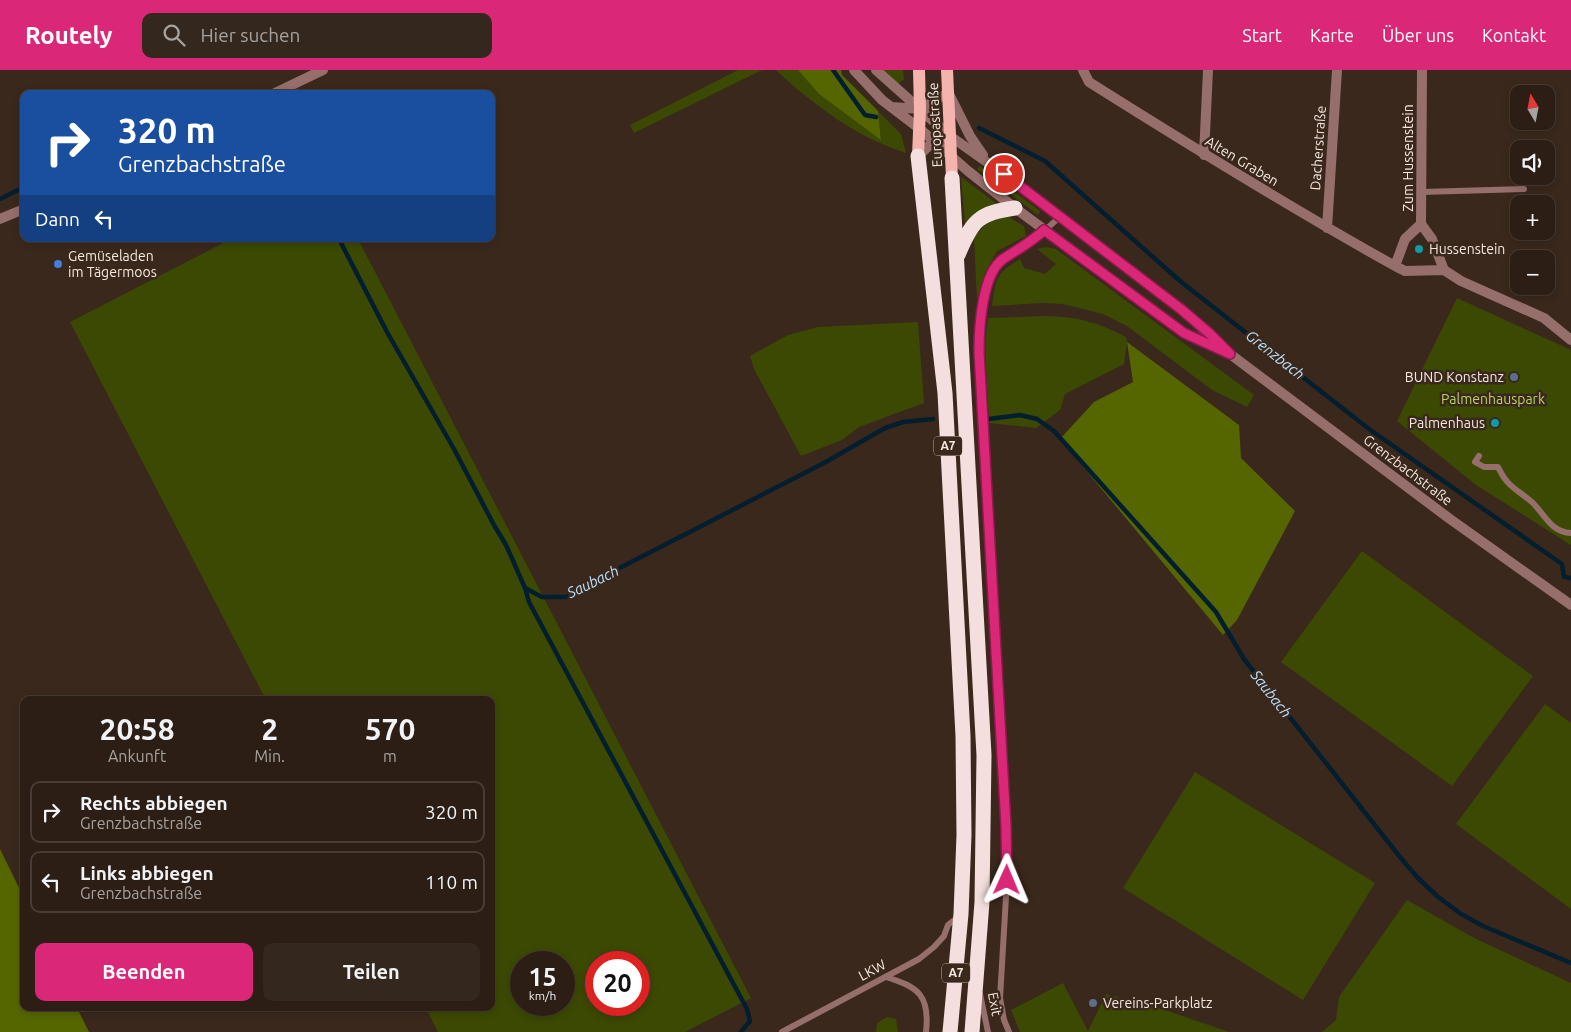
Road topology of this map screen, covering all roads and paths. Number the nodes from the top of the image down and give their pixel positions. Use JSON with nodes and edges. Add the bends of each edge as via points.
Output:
{"nodes":[{"id":1,"x":322,"y":70,"type":"edge"},
{"id":2,"x":854,"y":70,"type":"edge"},
{"id":3,"x":876,"y":70,"type":"edge"},
{"id":4,"x":919,"y":70,"type":"edge"},
{"id":5,"x":947,"y":70,"type":"edge"},
{"id":6,"x":1082,"y":70,"type":"edge"},
{"id":7,"x":1208,"y":70,"type":"edge"},
{"id":8,"x":1337,"y":70,"type":"edge"},
{"id":9,"x":1422,"y":70,"type":"edge"},
{"id":10,"x":280,"y":90,"type":"edge"},
{"id":11,"x":948,"y":93,"type":"junction"},
{"id":12,"x":891,"y":107,"type":"junction"},
{"id":13,"x":920,"y":109,"type":"junction"},
{"id":14,"x":920,"y":130,"type":"junction"},
{"id":15,"x":950,"y":136,"type":"junction"},
{"id":16,"x":934,"y":141,"type":"junction"},
{"id":17,"x":1204,"y":155,"type":"junction"},
{"id":18,"x":918,"y":156,"type":"junction"},
{"id":19,"x":952,"y":156,"type":"junction"},
{"id":20,"x":992,"y":165,"type":"junction"},
{"id":21,"x":952,"y":178,"type":"joint"},
{"id":22,"x":1524,"y":189,"type":"dead end"},
{"id":23,"x":1422,"y":192,"type":"junction"},
{"id":24,"x":1015,"y":208,"type":"junction"},
{"id":25,"x":20,"y":210,"type":"edge"},
{"id":26,"x":1060,"y":217,"type":"junction"},
{"id":27,"x":0,"y":219,"type":"edge"},
{"id":28,"x":1421,"y":224,"type":"junction"},
{"id":29,"x":1327,"y":228,"type":"junction"},
{"id":30,"x":1044,"y":230,"type":"junction"},
{"id":31,"x":957,"y":257,"type":"junction"},
{"id":32,"x":1395,"y":266,"type":"junction"},
{"id":33,"x":1444,"y":270,"type":"junction"},
{"id":34,"x":1571,"y":340,"type":"edge"},
{"id":35,"x":1230,"y":354,"type":"junction"},
{"id":36,"x":1479,"y":456,"type":"dead end"},
{"id":37,"x":1571,"y":533,"type":"edge"},
{"id":38,"x":1571,"y":605,"type":"edge"},
{"id":39,"x":961,"y":914,"type":"junction"},
{"id":40,"x":886,"y":977,"type":"junction"},
{"id":41,"x":977,"y":980,"type":"junction"},
{"id":42,"x":782,"y":1032,"type":"edge"},
{"id":43,"x":926,"y":1032,"type":"edge"},
{"id":44,"x":950,"y":1032,"type":"edge"},
{"id":45,"x":972,"y":1032,"type":"edge"},
{"id":46,"x":988,"y":1032,"type":"edge"},
{"id":47,"x":1010,"y":1032,"type":"edge"}],
"edges":[{"from":1,"to":10,"type":"street"},
{"from":2,"to":12,"type":"street","name":"Grenzbachstraße"},
{"from":3,"to":13,"type":"street","name":"Grenzbachstraße"},
{"from":4,"to":13,"type":"main road","name":"Europastraße"},
{"from":5,"to":11,"type":"main road","name":"Europastraße"},
{"from":6,"to":17,"type":"street","name":"Alten Graben","via":[[1089,82]]},
{"from":7,"to":17,"type":"street"},
{"from":8,"to":29,"type":"street","name":"Dacherstraße"},
{"from":9,"to":23,"type":"street","name":"Zum Hussenstein"},
{"from":11,"to":13,"type":"street"},
{"from":11,"to":15,"type":"main road","name":"Europastraße"},
{"from":11,"to":20,"type":"street","via":[[970,136]]},
{"from":12,"to":13,"type":"street"},
{"from":12,"to":14,"type":"street","name":"Grenzbachstraße"},
{"from":13,"to":14,"type":"main road","name":"Europastraße"},
{"from":13,"to":15,"type":"street","name":"Grenzbachstraße"},
{"from":14,"to":16,"type":"street","name":"Grenzbachstraße"},
{"from":14,"to":18,"type":"main road","name":"Europastraße"},
{"from":15,"to":16,"type":"street"},
{"from":15,"to":19,"type":"main road","name":"Europastraße"},
{"from":15,"to":20,"type":"street","name":"Grenzbachstraße"},
{"from":16,"to":18,"type":"street"},
{"from":16,"to":19,"type":"street","name":"Grenzbachstraße"},
{"from":17,"to":29,"type":"street","name":"Alten Graben"},
{"from":18,"to":39,"type":"highway","number":"A7","via":[[944,392],[964,790]]},
{"from":19,"to":21,"type":"main road","name":"Europastraße"},
{"from":19,"to":24,"type":"street","name":"Grenzbachstraße"},
{"from":20,"to":26,"type":"street","name":"Grenzbachstraße"},
{"from":21,"to":31,"type":"highway","number":"A7"},
{"from":22,"to":23,"type":"lane"},
{"from":23,"to":28,"type":"street","name":"Zum Hussenstein"},
{"from":24,"to":30,"type":"street","name":"Grenzbachstraße"},
{"from":24,"to":31,"type":"highway","via":[[990,213],[979,219]]},
{"from":25,"to":27,"type":"street"},
{"from":26,"to":30,"type":"lane"},
{"from":26,"to":35,"type":"street","name":"Grenzbachstraße","via":[[1182,310]]},
{"from":28,"to":32,"type":"street","via":[[1405,239]]},
{"from":28,"to":33,"type":"street","name":"Zum Hussenstein","via":[[1432,240]]},
{"from":29,"to":32,"type":"street","name":"Alten Graben"},
{"from":30,"to":35,"type":"street","name":"Grenzbachstraße","via":[[1184,333]]},
{"from":30,"to":47,"type":"lane","via":[[1002,260],[989,278],[979,341],[1007,841],[1000,998]]},
{"from":31,"to":41,"type":"highway","number":"A7","via":[[984,755],[984,861]]},
{"from":32,"to":33,"type":"street","name":"Alten Graben","via":[[1405,271]]},
{"from":33,"to":34,"type":"street","via":[[1461,281],[1544,318]]},
{"from":35,"to":38,"type":"street","name":"Grenzbachstraße"},
{"from":36,"to":37,"type":"lane","via":[[1475,462],[1484,468],[1498,467],[1515,491],[1534,504],[1553,526],[1564,533]]},
{"from":39,"to":40,"type":"lane","name":"LKW","via":[[948,925],[944,936],[929,952]]},
{"from":39,"to":44,"type":"highway","number":"A7"},
{"from":40,"to":42,"type":"lane","name":"LKW"},
{"from":40,"to":43,"type":"lane","via":[[907,983],[918,992],[928,1014]]},
{"from":41,"to":45,"type":"highway","number":"A7"},
{"from":41,"to":46,"type":"lane","name":"Exit"}]}
